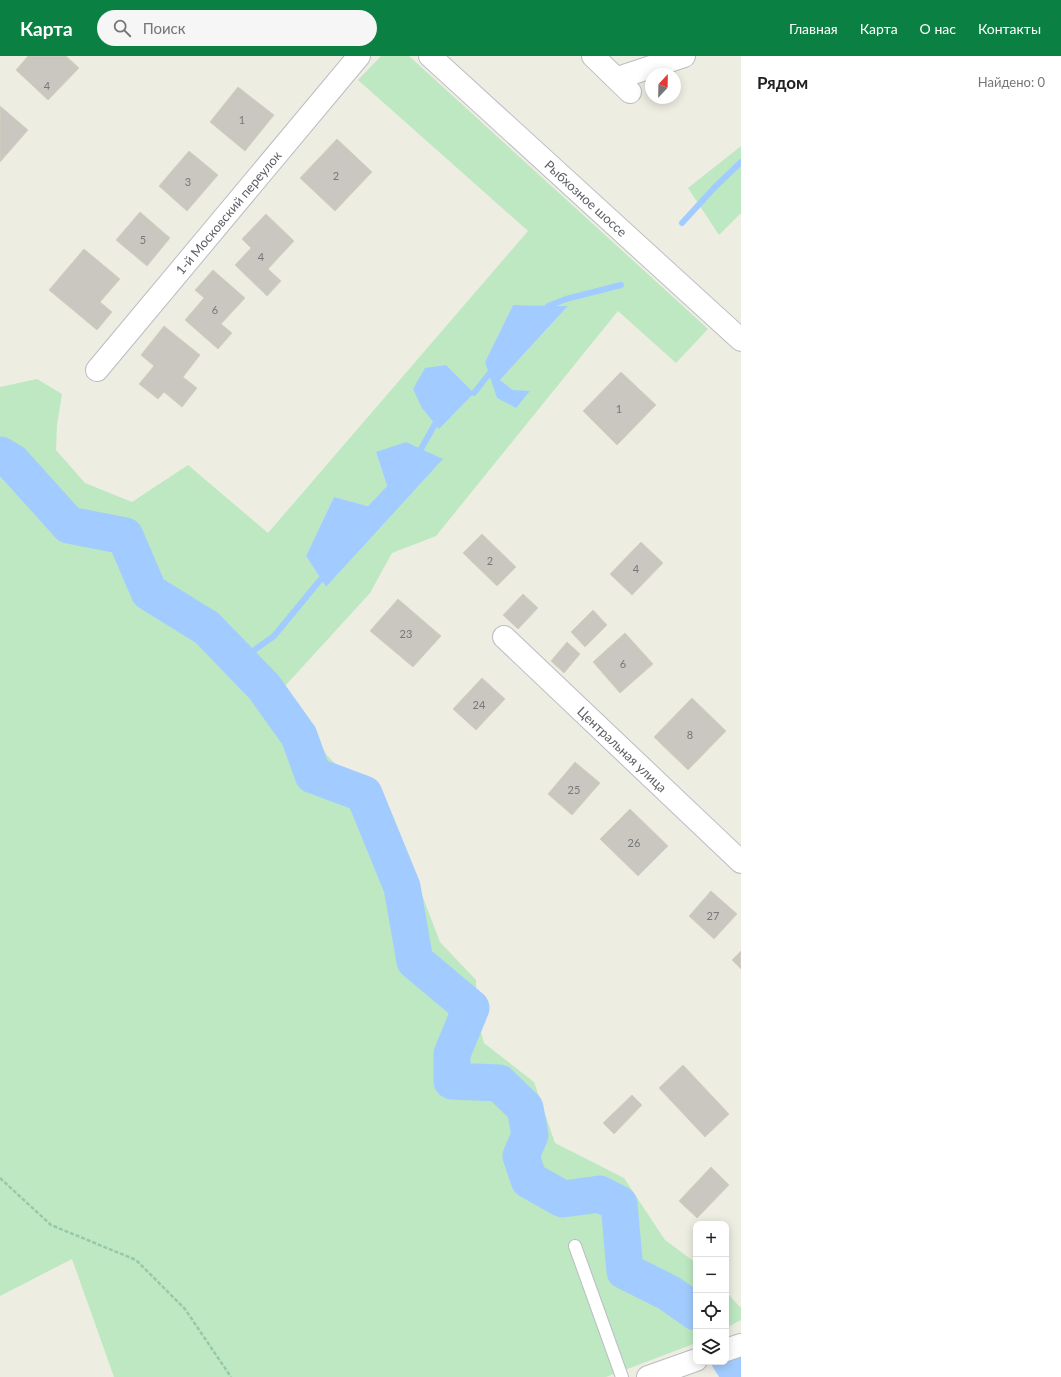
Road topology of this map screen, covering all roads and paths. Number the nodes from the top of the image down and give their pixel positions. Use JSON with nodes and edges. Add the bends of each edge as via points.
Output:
{"nodes":[{"id":1,"x":359,"y":56,"type":"edge"},
{"id":2,"x":430,"y":56,"type":"edge"},
{"id":3,"x":593,"y":56,"type":"edge"},
{"id":4,"x":684,"y":56,"type":"edge"},
{"id":5,"x":741,"y":340,"type":"edge"},
{"id":6,"x":97,"y":370,"type":"dead end"},
{"id":7,"x":504,"y":637,"type":"dead end"},
{"id":8,"x":741,"y":862,"type":"edge"},
{"id":9,"x":0,"y":1178,"type":"edge"},
{"id":10,"x":575,"y":1246,"type":"dead end"},
{"id":11,"x":741,"y":1345,"type":"edge"},
{"id":12,"x":729,"y":1349,"type":"edge"},
{"id":13,"x":693,"y":1361,"type":"edge"},
{"id":14,"x":231,"y":1377,"type":"edge"},
{"id":15,"x":622,"y":1377,"type":"edge"},
{"id":16,"x":648,"y":1377,"type":"edge"}],
"edges":[{"from":1,"to":6,"type":"street","name":"1-й Московский переулок"},
{"from":2,"to":5,"type":"street","name":"Рыбхозное шоссе"},
{"from":3,"to":4,"type":"street","via":[[624,85]]},
{"from":7,"to":8,"type":"street","name":"Центральная улица"},
{"from":9,"to":14,"type":"path","via":[[51,1225],[136,1260],[185,1309]]},
{"from":10,"to":15,"type":"lane"},
{"from":11,"to":12,"type":"street"},
{"from":13,"to":16,"type":"street"}]}
